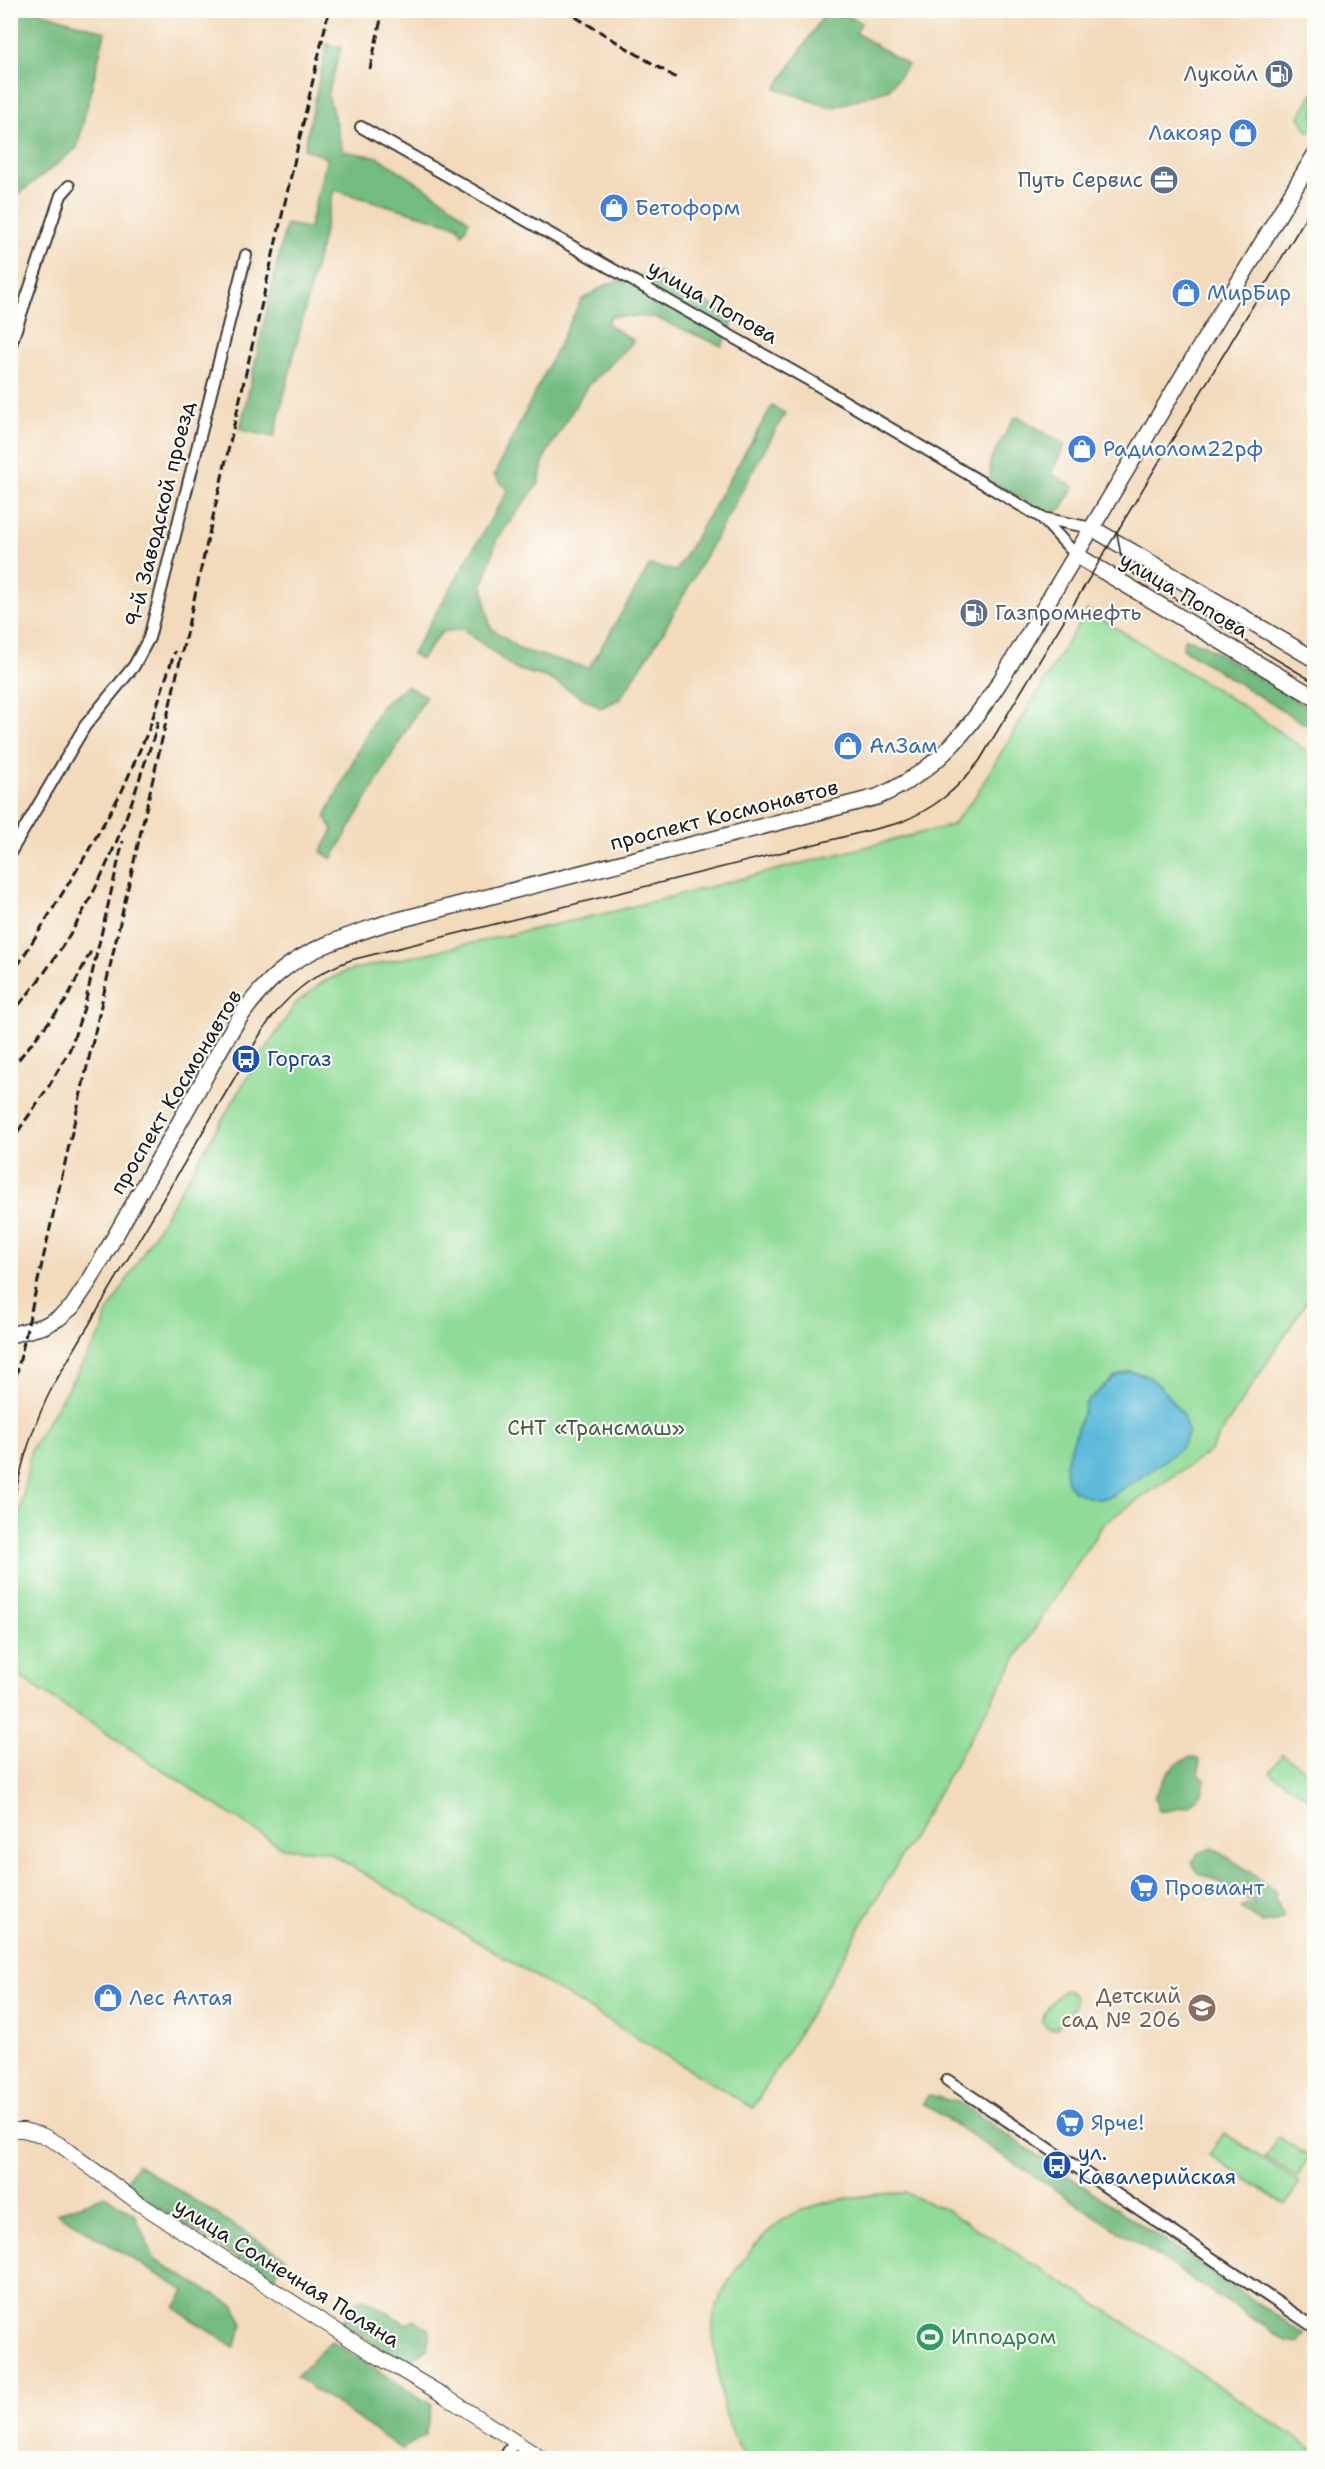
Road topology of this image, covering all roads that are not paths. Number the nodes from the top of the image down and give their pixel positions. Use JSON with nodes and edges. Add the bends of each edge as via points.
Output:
{"nodes":[{"id":1,"x":361,"y":127,"type":"dead end"},
{"id":2,"x":1314,"y":156,"type":"edge"},
{"id":3,"x":69,"y":186,"type":"dead end"},
{"id":4,"x":246,"y":255,"type":"dead end"},
{"id":5,"x":10,"y":347,"type":"edge"},
{"id":6,"x":1042,"y":518,"type":"junction"},
{"id":7,"x":1092,"y":528,"type":"junction"},
{"id":8,"x":1076,"y":555,"type":"junction"},
{"id":9,"x":1314,"y":659,"type":"edge"},
{"id":10,"x":1314,"y":697,"type":"edge"},
{"id":11,"x":10,"y":853,"type":"edge"},
{"id":12,"x":10,"y":1335,"type":"edge"},
{"id":13,"x":947,"y":2080,"type":"dead end"},
{"id":14,"x":10,"y":2130,"type":"edge"},
{"id":15,"x":1314,"y":2327,"type":"edge"},
{"id":16,"x":515,"y":2440,"type":"junction"},
{"id":17,"x":504,"y":2458,"type":"edge"},
{"id":18,"x":542,"y":2458,"type":"edge"}],
"edges":[{"from":1,"to":6,"type":"street","name":"улица Попова","via":[[812,382]]},
{"from":2,"to":7,"type":"main road","name":"проспект Космонавтов"},
{"from":3,"to":5,"type":"street","via":[[61,195]]},
{"from":4,"to":11,"type":"street","name":"9-й Заводской проезд","via":[[149,638],[134,666],[85,726]]},
{"from":6,"to":7,"type":"street","name":"улица Попова"},
{"from":6,"to":8,"type":"street","name":"улица Попова"},
{"from":7,"to":8,"type":"main road","name":"проспект Космонавтов"},
{"from":7,"to":9,"type":"main road","name":"улица Попова"},
{"from":8,"to":10,"type":"main road","name":"улица Попова"},
{"from":8,"to":12,"type":"main road","name":"проспект Космонавтов","via":[[968,728],[934,763],[896,789],[790,820],[383,924],[326,945],[282,971],[249,1004],[232,1029],[72,1307],[44,1326]]},
{"from":13,"to":15,"type":"street"},
{"from":14,"to":16,"type":"street","name":"улица Солнечная Поляна","via":[[42,2135],[59,2144],[219,2256]]},
{"from":16,"to":17,"type":"street"},
{"from":16,"to":18,"type":"street","name":"улица Солнечная Поляна"}]}
